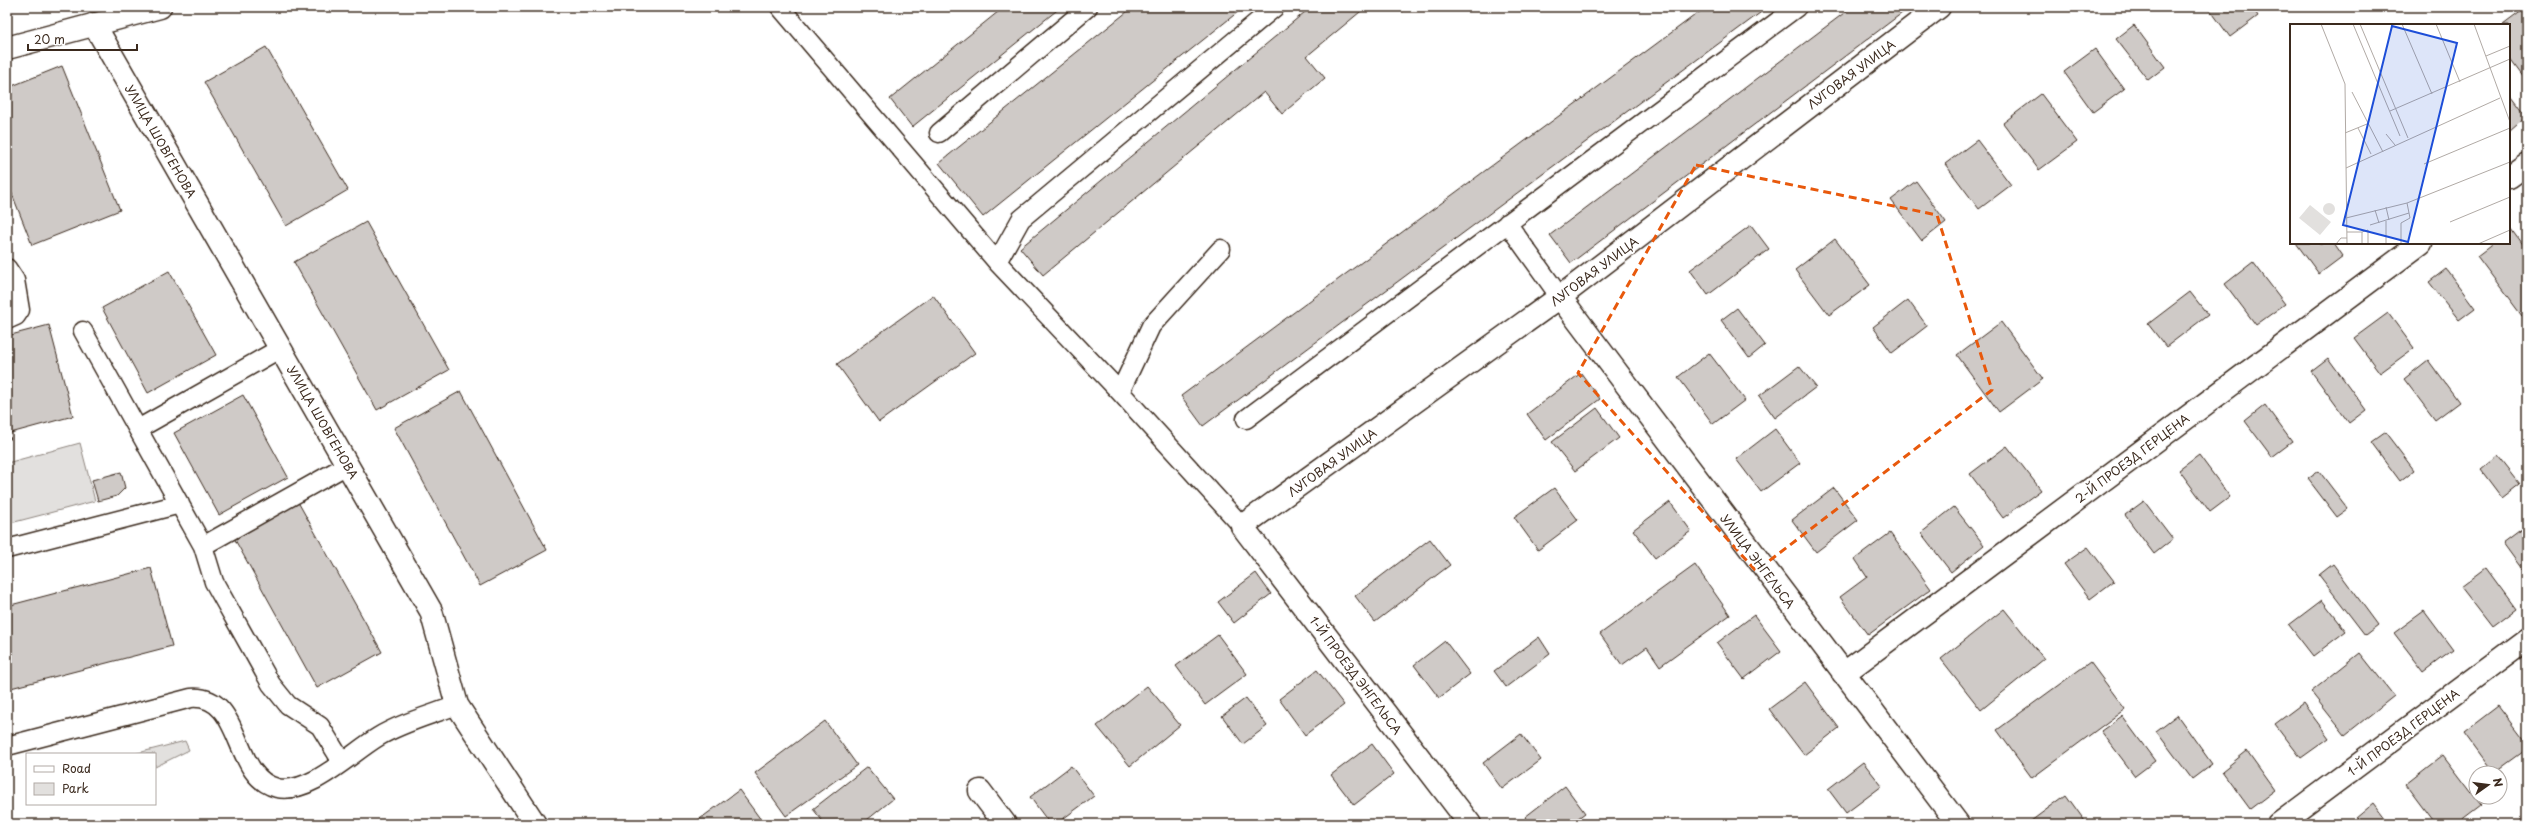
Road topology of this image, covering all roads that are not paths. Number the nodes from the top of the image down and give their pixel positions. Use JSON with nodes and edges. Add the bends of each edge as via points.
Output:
{"nodes":[{"id":1,"x":160,"y":7,"type":"edge"},
{"id":2,"x":780,"y":7,"type":"edge"},
{"id":3,"x":1088,"y":7,"type":"edge"},
{"id":4,"x":1274,"y":7,"type":"edge"},
{"id":5,"x":1797,"y":7,"type":"edge"},
{"id":6,"x":1939,"y":7,"type":"edge"},
{"id":7,"x":94,"y":24,"type":"junction"},
{"id":8,"x":7,"y":48,"type":"edge"},
{"id":9,"x":939,"y":133,"type":"dead end"},
{"id":10,"x":2527,"y":164,"type":"edge"},
{"id":11,"x":2510,"y":176,"type":"edge"},
{"id":12,"x":1507,"y":223,"type":"junction"},
{"id":13,"x":2420,"y":244,"type":"edge"},
{"id":14,"x":1221,"y":249,"type":"dead end"},
{"id":15,"x":997,"y":262,"type":"junction"},
{"id":16,"x":7,"y":268,"type":"edge"},
{"id":17,"x":1560,"y":297,"type":"junction"},
{"id":18,"x":7,"y":320,"type":"edge"},
{"id":19,"x":83,"y":331,"type":"dead end"},
{"id":20,"x":280,"y":348,"type":"junction"},
{"id":21,"x":1120,"y":392,"type":"junction"},
{"id":22,"x":1246,"y":419,"type":"dead end"},
{"id":23,"x":138,"y":429,"type":"junction"},
{"id":24,"x":348,"y":464,"type":"junction"},
{"id":25,"x":180,"y":504,"type":"junction"},
{"id":26,"x":1242,"y":526,"type":"junction"},
{"id":27,"x":203,"y":546,"type":"junction"},
{"id":28,"x":7,"y":549,"type":"edge"},
{"id":29,"x":2527,"y":639,"type":"edge"},
{"id":30,"x":1843,"y":674,"type":"junction"},
{"id":31,"x":457,"y":705,"type":"junction"},
{"id":32,"x":7,"y":746,"type":"edge"},
{"id":33,"x":342,"y":762,"type":"junction"},
{"id":34,"x":980,"y":791,"type":"dead end"},
{"id":35,"x":535,"y":824,"type":"edge"},
{"id":36,"x":1005,"y":824,"type":"edge"},
{"id":37,"x":1470,"y":824,"type":"edge"},
{"id":38,"x":1958,"y":824,"type":"edge"},
{"id":39,"x":2279,"y":824,"type":"edge"}],
"edges":[{"from":1,"to":7,"type":"street"},
{"from":2,"to":15,"type":"lane"},
{"from":3,"to":9,"type":"lane"},
{"from":4,"to":15,"type":"lane","via":[[1021,219]]},
{"from":5,"to":12,"type":"lane"},
{"from":6,"to":17,"type":"street","name":"ЛУГОВАЯ УЛИЦА"},
{"from":7,"to":8,"type":"street"},
{"from":7,"to":20,"type":"street","name":"УЛИЦА ШОВГЕНОВА"},
{"from":10,"to":11,"type":"street"},
{"from":12,"to":17,"type":"lane"},
{"from":12,"to":22,"type":"lane"},
{"from":13,"to":30,"type":"street","name":"2-Й ПРОЕЗД ГЕРЦЕНА"},
{"from":14,"to":21,"type":"lane","via":[[1151,326]]},
{"from":15,"to":21,"type":"lane"},
{"from":16,"to":18,"type":"lane","via":[[15,280],[20,310],[16,316]]},
{"from":17,"to":26,"type":"street","name":"ЛУГОВАЯ УЛИЦА"},
{"from":17,"to":30,"type":"street","name":"УЛИЦА ЭНГЕЛЬСА"},
{"from":19,"to":23,"type":"lane"},
{"from":20,"to":23,"type":"lane"},
{"from":20,"to":24,"type":"street","name":"УЛИЦА ШОВГЕНОВА"},
{"from":21,"to":26,"type":"lane"},
{"from":23,"to":25,"type":"lane"},
{"from":24,"to":27,"type":"lane"},
{"from":24,"to":31,"type":"street","name":"УЛИЦА ШОВГЕНОВА","via":[[431,611]]},
{"from":25,"to":27,"type":"lane"},
{"from":25,"to":28,"type":"lane"},
{"from":26,"to":37,"type":"street","name":"1-Й ПРОЕЗД ЭНГЕЛЬСА"},
{"from":27,"to":33,"type":"lane","via":[[214,582],[271,684],[288,705],[320,726]]},
{"from":29,"to":39,"type":"street","name":"1-Й ПРОЕЗД ГЕРЦЕНА"},
{"from":30,"to":38,"type":"street","name":"УЛИЦА ЭНГЕЛЬСА"},
{"from":31,"to":33,"type":"lane","via":[[378,736]]},
{"from":31,"to":35,"type":"street","name":"УЛИЦА ШОВГЕНОВА"},
{"from":32,"to":33,"type":"lane","via":[[191,698],[204,697],[214,701],[226,715],[251,767],[262,782],[276,788],[289,789],[310,783]]},
{"from":34,"to":36,"type":"street"}]}
